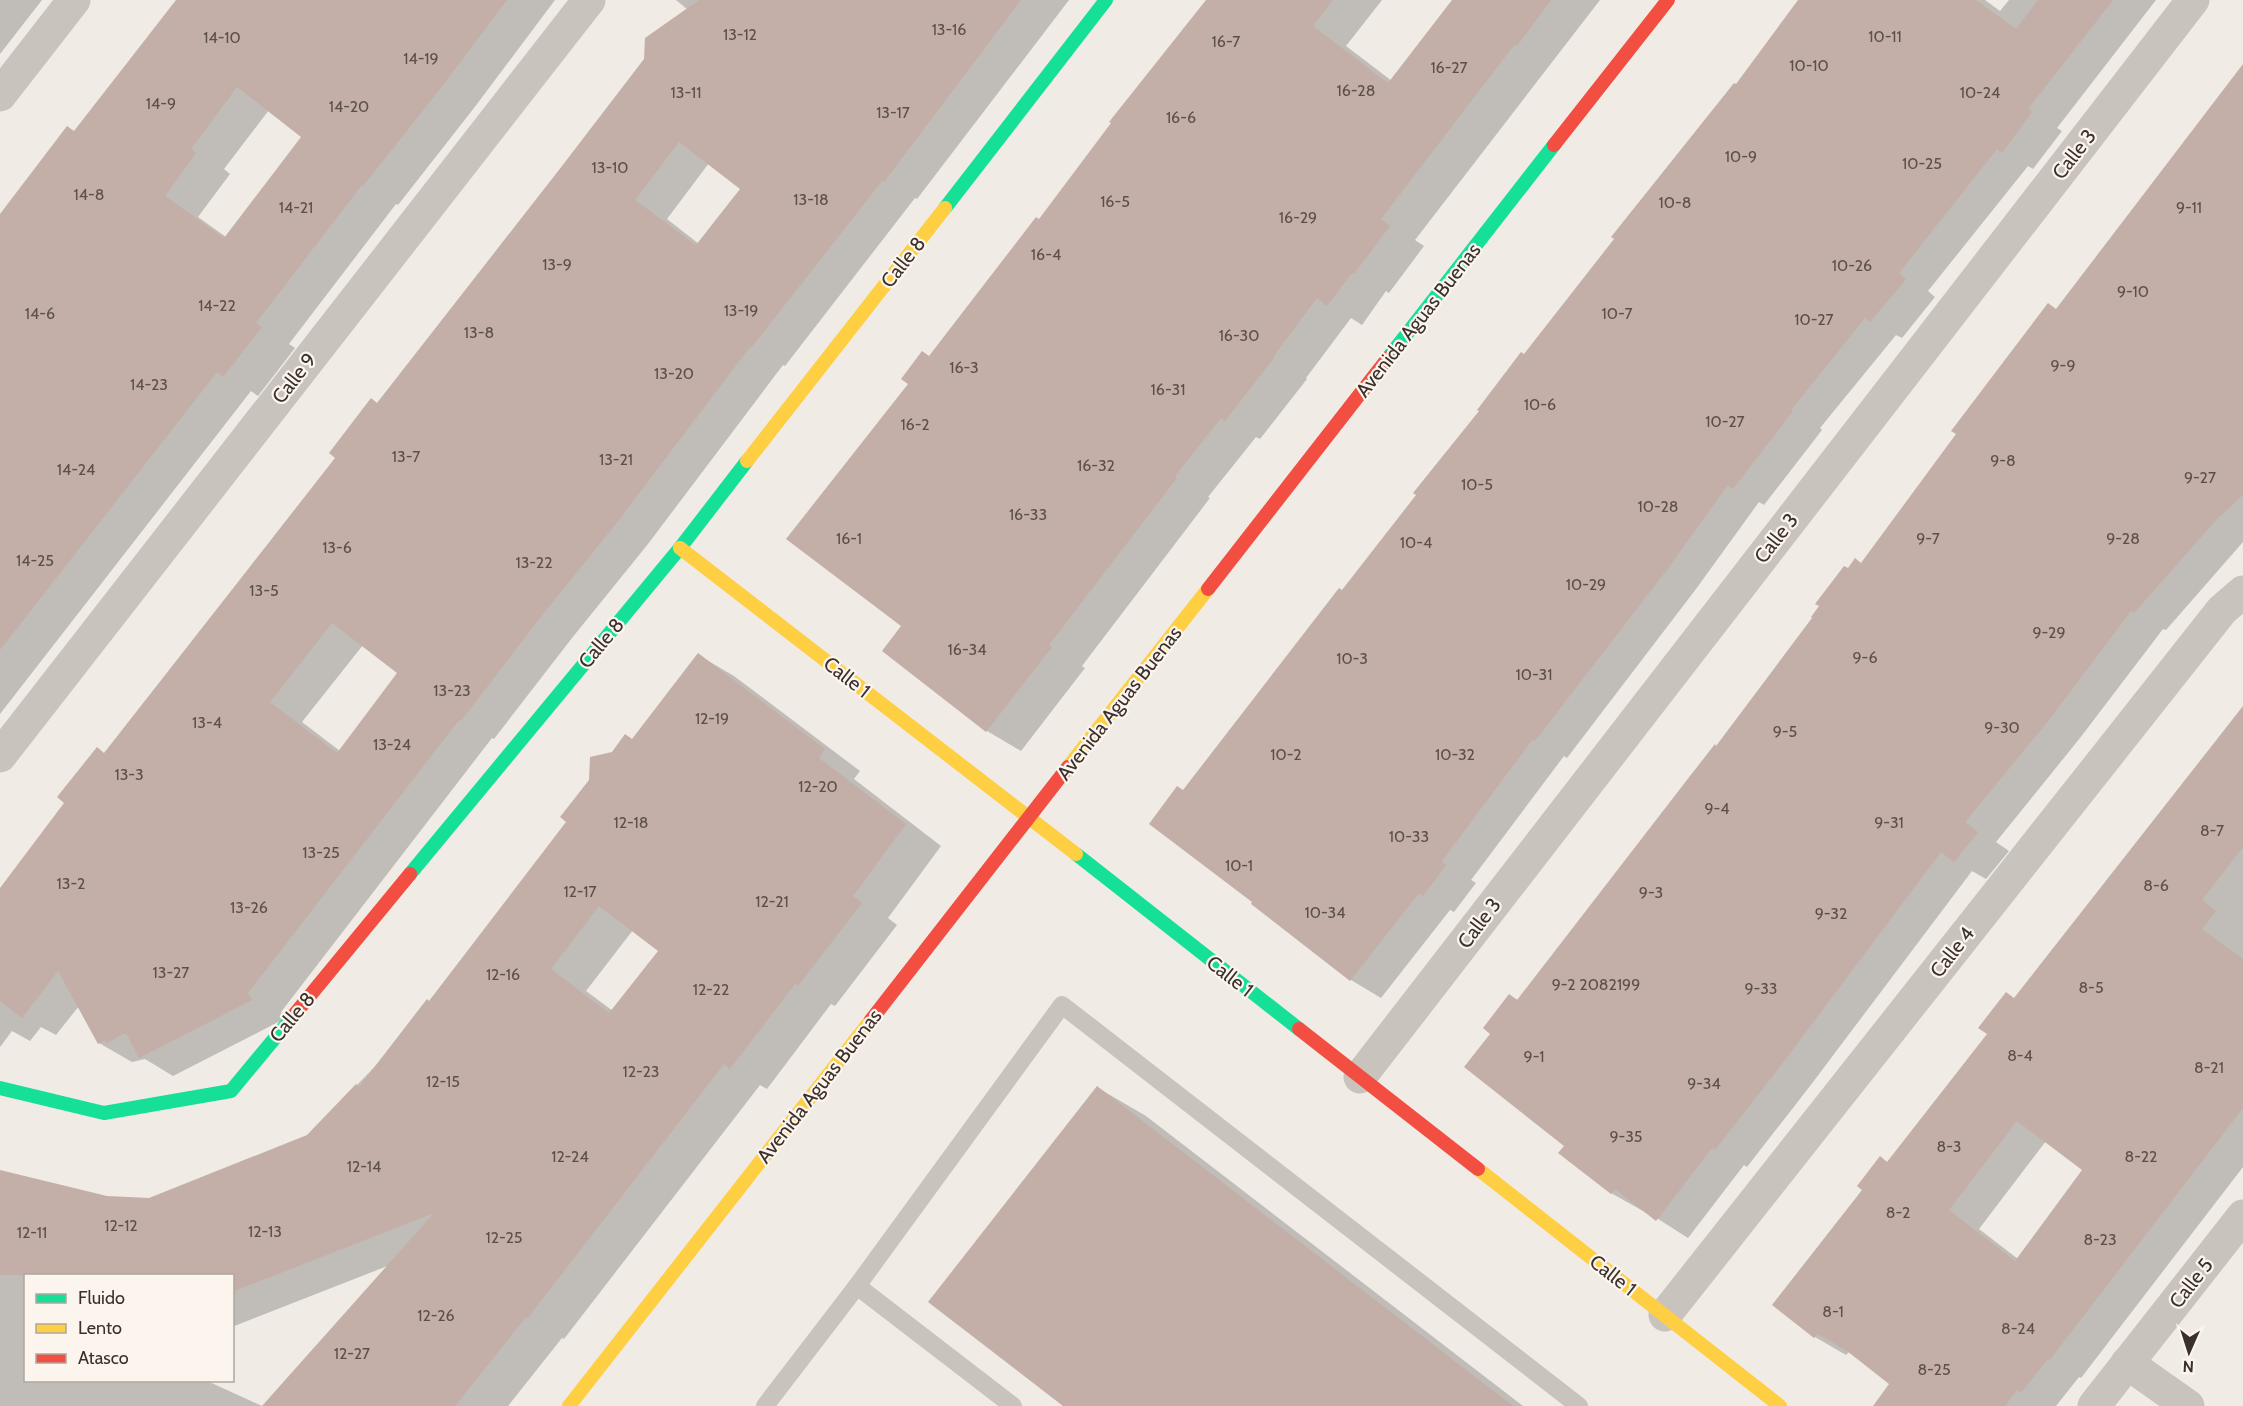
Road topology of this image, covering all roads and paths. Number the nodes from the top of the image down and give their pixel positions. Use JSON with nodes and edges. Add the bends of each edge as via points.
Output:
{"nodes":[{"id":1,"x":74,"y":0,"type":"edge"},
{"id":2,"x":589,"y":0,"type":"edge"},
{"id":3,"x":1106,"y":0,"type":"edge"},
{"id":4,"x":1668,"y":0,"type":"edge"},
{"id":5,"x":2193,"y":0,"type":"edge"},
{"id":6,"x":0,"y":94,"type":"edge"},
{"id":7,"x":680,"y":548,"type":"junction"},
{"id":8,"x":2243,"y":592,"type":"edge"},
{"id":9,"x":0,"y":756,"type":"edge"},
{"id":10,"x":1029,"y":818,"type":"junction"},
{"id":11,"x":1360,"y":1077,"type":"junction"},
{"id":12,"x":0,"y":1088,"type":"edge"},
{"id":13,"x":2243,"y":1216,"type":"edge"},
{"id":14,"x":857,"y":1286,"type":"junction"},
{"id":15,"x":1665,"y":1316,"type":"junction"},
{"id":16,"x":2127,"y":1363,"type":"junction"},
{"id":17,"x":569,"y":1406,"type":"edge"},
{"id":18,"x":765,"y":1406,"type":"edge"},
{"id":19,"x":1013,"y":1406,"type":"edge"},
{"id":20,"x":1579,"y":1406,"type":"edge"},
{"id":21,"x":1780,"y":1406,"type":"edge"},
{"id":22,"x":2094,"y":1406,"type":"edge"},
{"id":23,"x":2188,"y":1406,"type":"edge"}],
"edges":[{"from":1,"to":6,"type":"street"},
{"from":2,"to":9,"type":"street","name":"Calle 9"},
{"from":3,"to":7,"type":"street","name":"Calle 8"},
{"from":4,"to":10,"type":"street","name":"Avenida Aguas Buenas"},
{"from":5,"to":11,"type":"street","name":"Calle 3"},
{"from":7,"to":10,"type":"street","name":"Calle 1"},
{"from":7,"to":12,"type":"street","name":"Calle 8","via":[[231,1091],[104,1113]]},
{"from":8,"to":15,"type":"street","name":"Calle 4","via":[[2222,610]]},
{"from":10,"to":11,"type":"street","name":"Calle 1"},
{"from":10,"to":17,"type":"street","name":"Avenida Aguas Buenas"},
{"from":11,"to":15,"type":"street","name":"Calle 1"},
{"from":13,"to":16,"type":"street","name":"Calle 5"},
{"from":14,"to":18,"type":"lane"},
{"from":14,"to":19,"type":"lane"},
{"from":14,"to":20,"type":"lane","via":[[1062,1005]]},
{"from":15,"to":21,"type":"street","name":"Calle 1"},
{"from":16,"to":22,"type":"street","name":"Calle 5"},
{"from":16,"to":23,"type":"street"}]}
